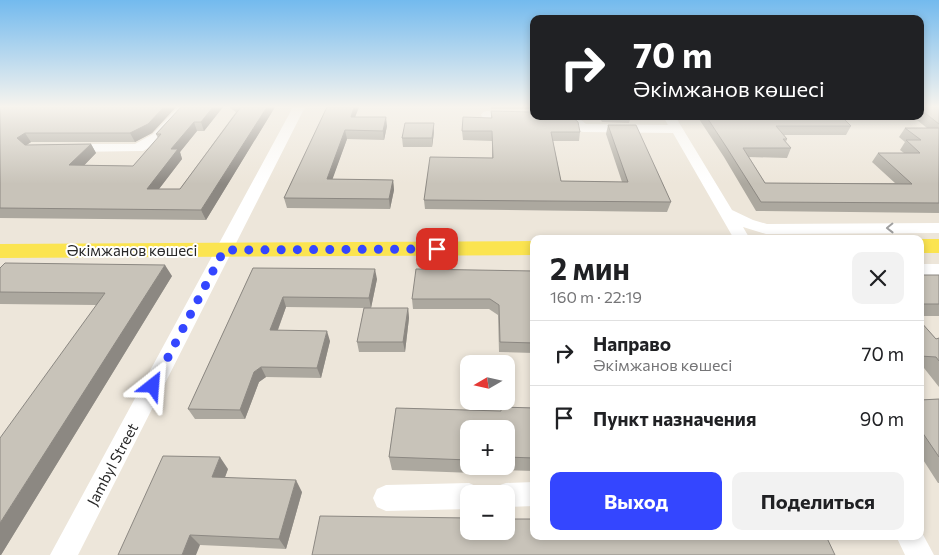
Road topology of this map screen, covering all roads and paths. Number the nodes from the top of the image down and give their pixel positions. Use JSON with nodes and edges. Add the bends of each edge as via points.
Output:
{"nodes":[{"id":1,"x":161,"y":133,"type":"edge"},
{"id":2,"x":285,"y":133,"type":"edge"},
{"id":3,"x":678,"y":133,"type":"edge"},
{"id":4,"x":60,"y":148,"type":"edge"},
{"id":5,"x":727,"y":213,"type":"junction"},
{"id":6,"x":939,"y":228,"type":"edge"},
{"id":7,"x":740,"y":235,"type":"edge"},
{"id":8,"x":924,"y":246,"type":"edge"},
{"id":9,"x":939,"y":246,"type":"edge"},
{"id":10,"x":530,"y":248,"type":"edge"},
{"id":11,"x":224,"y":250,"type":"junction"},
{"id":12,"x":0,"y":251,"type":"edge"},
{"id":13,"x":924,"y":270,"type":"edge"},
{"id":14,"x":939,"y":270,"type":"edge"},
{"id":15,"x":530,"y":494,"type":"edge"},
{"id":16,"x":515,"y":495,"type":"edge"},
{"id":17,"x":460,"y":496,"type":"edge"},
{"id":18,"x":386,"y":498,"type":"dead end"},
{"id":19,"x":911,"y":540,"type":"edge"},
{"id":20,"x":64,"y":555,"type":"edge"},
{"id":21,"x":920,"y":555,"type":"edge"}],
"edges":[{"from":1,"to":4,"type":"street","via":[[138,148]]},
{"from":2,"to":11,"type":"street","name":"Jambyl Street"},
{"from":3,"to":5,"type":"street"},
{"from":6,"to":5,"type":"street","one_way":true,"via":[[774,230],[747,223]]},
{"from":5,"to":7,"type":"street"},
{"from":8,"to":9,"type":"main road"},
{"from":10,"to":11,"type":"main road","name":"Әкімжанов көшесі"},
{"from":11,"to":12,"type":"main road","name":"Әкімжанов көшесі"},
{"from":11,"to":20,"type":"street","name":"Jambyl Street"},
{"from":13,"to":14,"type":"street"},
{"from":15,"to":16,"type":"street"},
{"from":17,"to":18,"type":"street"},
{"from":19,"to":21,"type":"street"}]}
